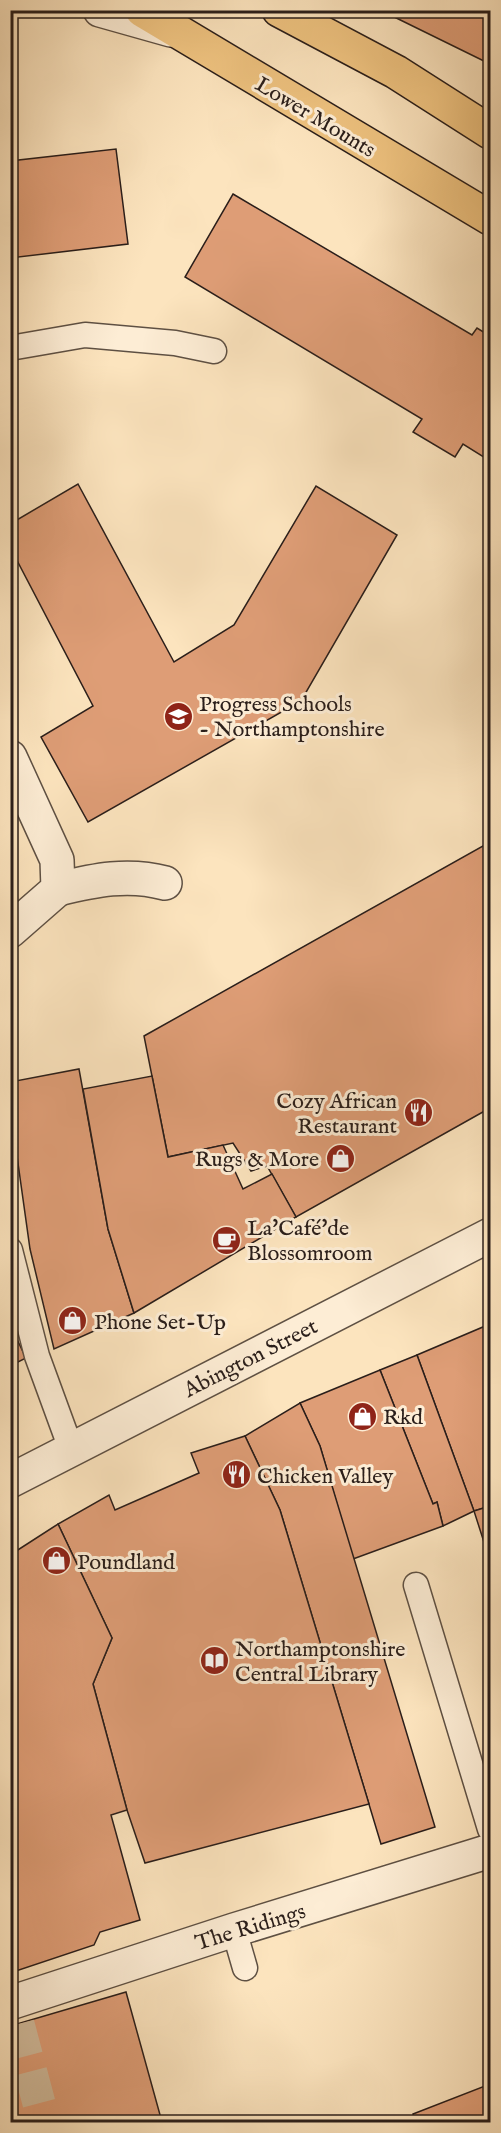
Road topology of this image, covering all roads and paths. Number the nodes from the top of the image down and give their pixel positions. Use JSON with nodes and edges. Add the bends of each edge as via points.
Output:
{"nodes":[{"id":1,"x":100,"y":10,"type":"edge"},
{"id":2,"x":142,"y":10,"type":"edge"},
{"id":3,"x":279,"y":10,"type":"edge"},
{"id":4,"x":179,"y":33,"type":"junction"},
{"id":5,"x":490,"y":132,"type":"edge"},
{"id":6,"x":488,"y":211,"type":"edge"},
{"id":7,"x":10,"y":348,"type":"edge"},
{"id":8,"x":214,"y":351,"type":"dead end"},
{"id":9,"x":10,"y":757,"type":"edge"},
{"id":10,"x":165,"y":883,"type":"dead end"},
{"id":11,"x":58,"y":890,"type":"junction"},
{"id":12,"x":10,"y":931,"type":"edge"},
{"id":13,"x":490,"y":1235,"type":"edge"},
{"id":14,"x":10,"y":1250,"type":"edge"},
{"id":15,"x":70,"y":1449,"type":"junction"},
{"id":16,"x":10,"y":1481,"type":"edge"},
{"id":17,"x":416,"y":1585,"type":"dead end"},
{"id":18,"x":490,"y":1829,"type":"edge"},
{"id":19,"x":490,"y":1851,"type":"edge"},
{"id":20,"x":234,"y":1930,"type":"junction"},
{"id":21,"x":245,"y":1968,"type":"dead end"},
{"id":22,"x":13,"y":2007,"type":"edge"}],
"edges":[{"from":1,"to":4,"type":"street"},
{"from":2,"to":4,"type":"main road","name":"Lower Mounts"},
{"from":3,"to":5,"type":"main road","via":[[396,72]]},
{"from":4,"to":6,"type":"main road","name":"Lower Mounts"},
{"from":7,"to":8,"type":"lane","via":[[85,335],[175,343]]},
{"from":9,"to":11,"type":"street","via":[[57,860]]},
{"from":10,"to":11,"type":"street","via":[[140,876],[93,880]]},
{"from":11,"to":12,"type":"street"},
{"from":13,"to":15,"type":"street","name":"Abington Street"},
{"from":14,"to":15,"type":"lane","via":[[37,1356]]},
{"from":15,"to":16,"type":"street","name":"Abington Street"},
{"from":17,"to":18,"type":"lane"},
{"from":19,"to":20,"type":"street","name":"The Ridings"},
{"from":20,"to":21,"type":"lane"},
{"from":20,"to":22,"type":"street","name":"The Ridings"}]}
